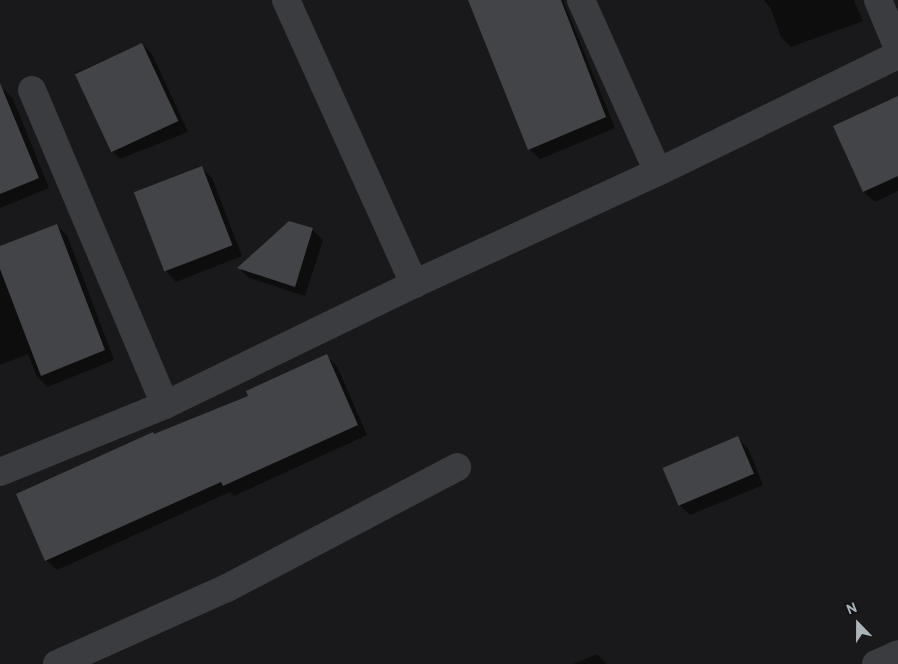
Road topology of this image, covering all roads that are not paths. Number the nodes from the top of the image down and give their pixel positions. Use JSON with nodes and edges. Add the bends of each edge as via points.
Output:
{"nodes":[{"id":1,"x":286,"y":0,"type":"edge"},
{"id":2,"x":581,"y":0,"type":"edge"},
{"id":3,"x":878,"y":0,"type":"edge"},
{"id":4,"x":898,"y":48,"type":"edge"},
{"id":5,"x":898,"y":55,"type":"edge"},
{"id":6,"x":32,"y":90,"type":"dead end"},
{"id":7,"x":658,"y":172,"type":"junction"},
{"id":8,"x":414,"y":284,"type":"junction"},
{"id":9,"x":165,"y":405,"type":"junction"},
{"id":10,"x":457,"y":468,"type":"dead end"},
{"id":11,"x":0,"y":472,"type":"edge"},
{"id":12,"x":898,"y":654,"type":"edge"},
{"id":13,"x":57,"y":664,"type":"edge"},
{"id":14,"x":876,"y":664,"type":"edge"}],
"edges":[{"from":1,"to":8,"type":"street"},
{"from":2,"to":7,"type":"street"},
{"from":3,"to":4,"type":"street"},
{"from":5,"to":7,"type":"street"},
{"from":6,"to":9,"type":"street"},
{"from":7,"to":8,"type":"street"},
{"from":8,"to":9,"type":"street"},
{"from":9,"to":11,"type":"street"},
{"from":10,"to":13,"type":"street","via":[[227,588]]},
{"from":12,"to":14,"type":"street"}]}
